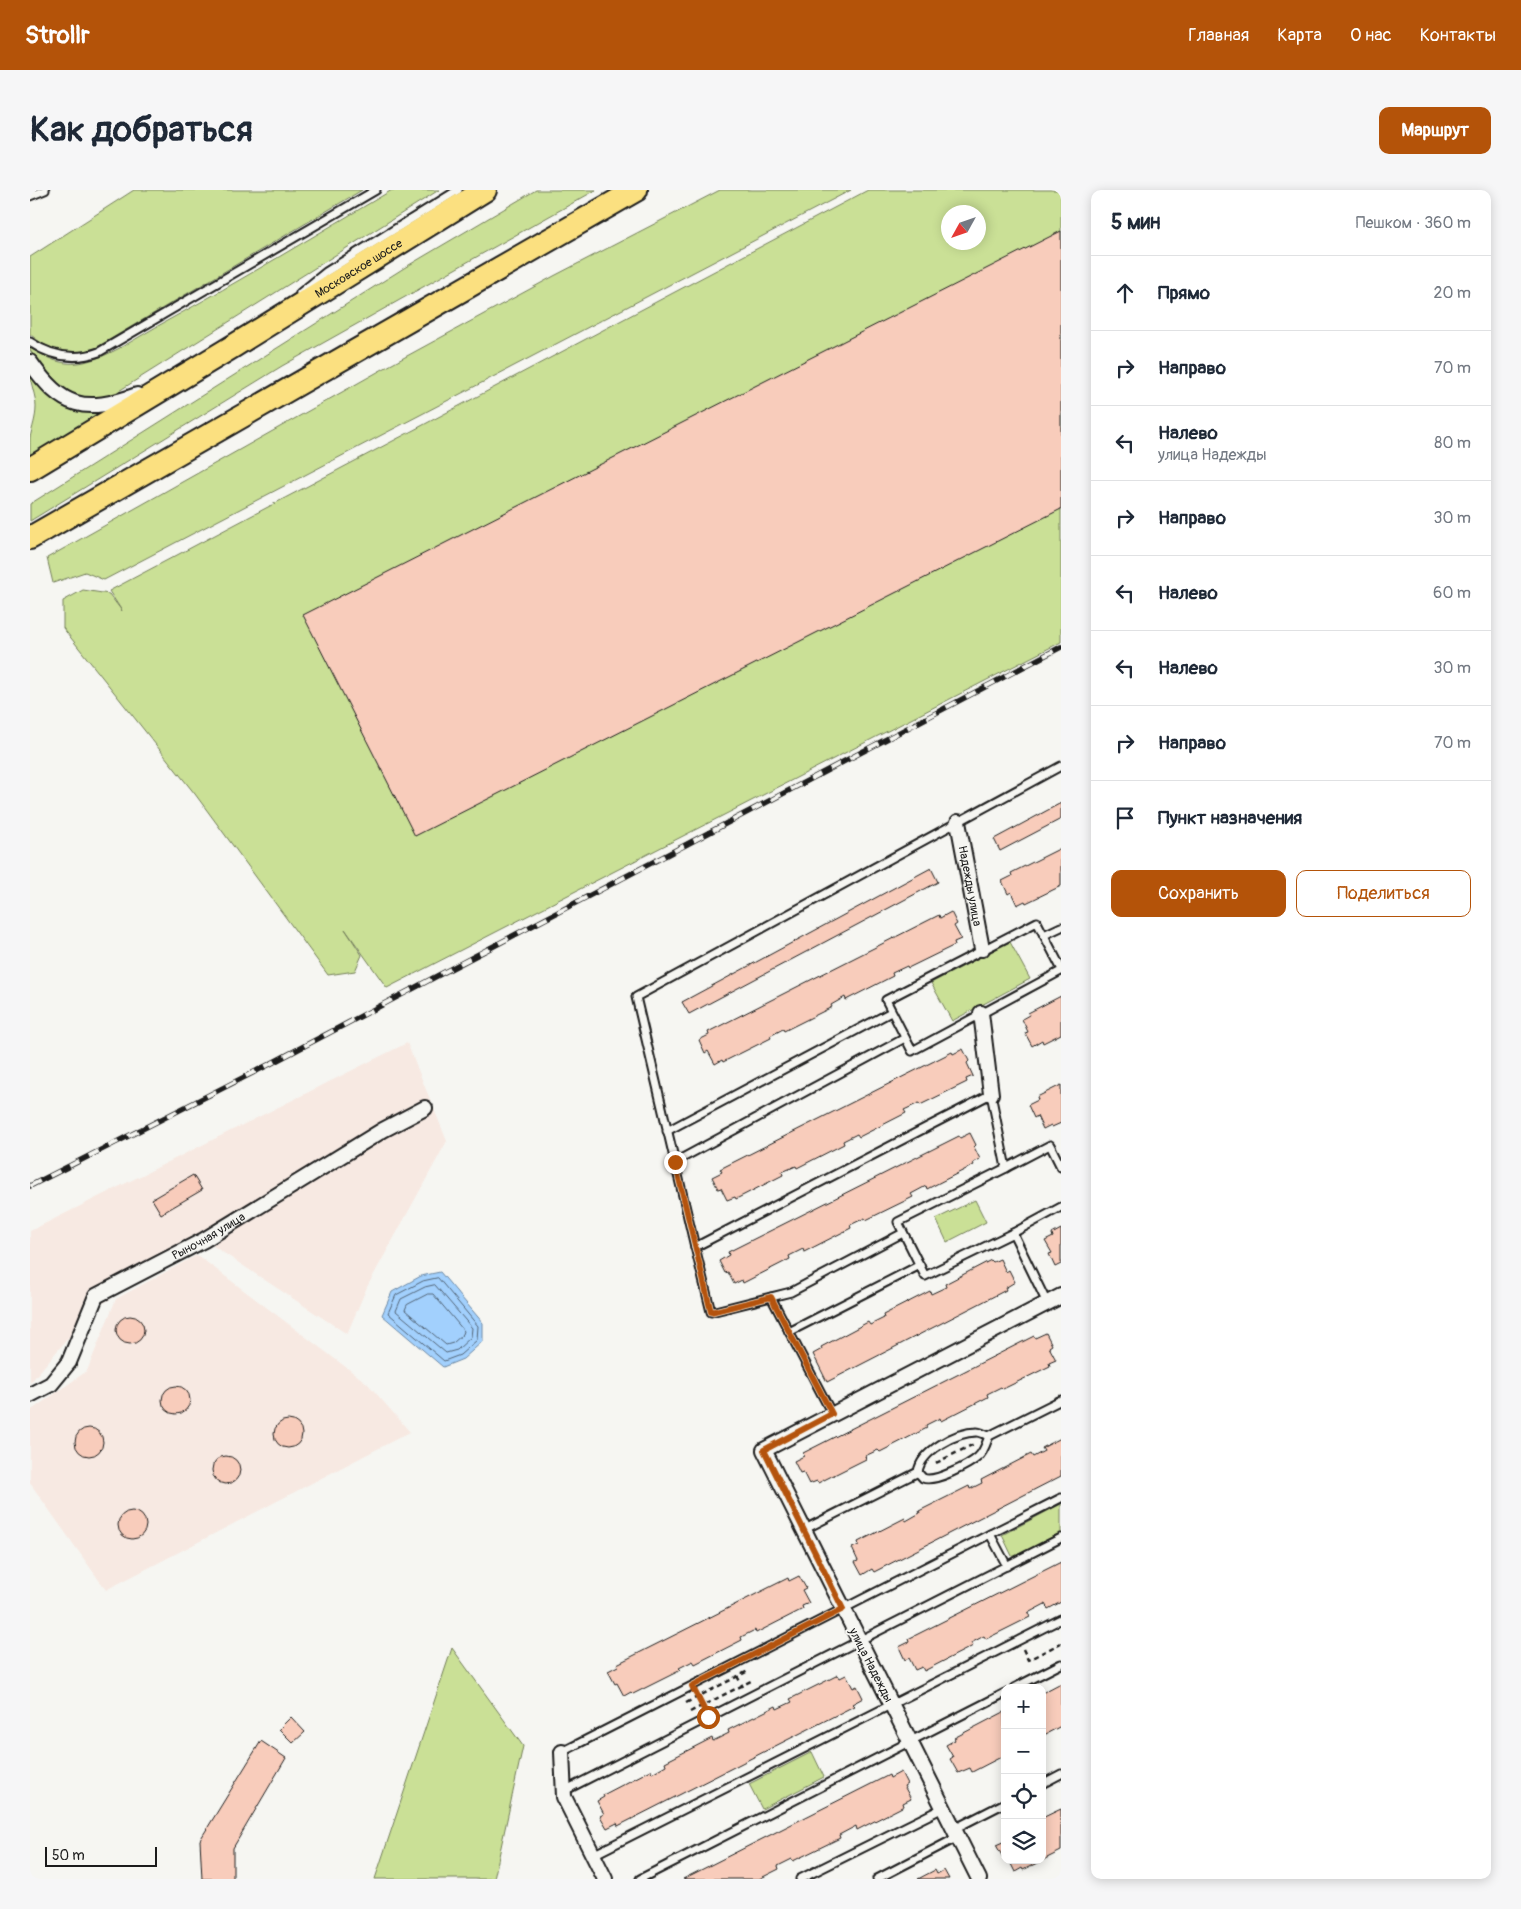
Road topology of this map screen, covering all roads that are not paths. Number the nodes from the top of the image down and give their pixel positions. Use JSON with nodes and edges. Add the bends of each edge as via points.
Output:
{"nodes":[{"id":1,"x":45,"y":190,"type":"edge"},
{"id":2,"x":376,"y":190,"type":"edge"},
{"id":3,"x":458,"y":190,"type":"edge"},
{"id":4,"x":485,"y":190,"type":"edge"},
{"id":5,"x":636,"y":190,"type":"edge"},
{"id":6,"x":30,"y":196,"type":"edge"},
{"id":7,"x":297,"y":295,"type":"dead end"},
{"id":8,"x":290,"y":301,"type":"dead end"},
{"id":9,"x":30,"y":342,"type":"edge"},
{"id":10,"x":232,"y":348,"type":"junction"},
{"id":11,"x":30,"y":362,"type":"edge"},
{"id":12,"x":184,"y":376,"type":"junction"},
{"id":13,"x":30,"y":469,"type":"edge"},
{"id":14,"x":30,"y":538,"type":"edge"},
{"id":15,"x":1061,"y":766,"type":"edge"},
{"id":16,"x":958,"y":822,"type":"junction"},
{"id":17,"x":1061,"y":927,"type":"edge"},
{"id":18,"x":1044,"y":935,"type":"junction"},
{"id":19,"x":982,"y":949,"type":"junction"},
{"id":20,"x":1059,"y":959,"type":"edge"},
{"id":21,"x":1061,"y":970,"type":"edge"},
{"id":22,"x":891,"y":1012,"type":"junction"},
{"id":23,"x":981,"y":1013,"type":"junction"},
{"id":24,"x":905,"y":1038,"type":"junction"},
{"id":25,"x":991,"y":1094,"type":"junction"},
{"id":26,"x":425,"y":1108,"type":"dead end"},
{"id":27,"x":667,"y":1131,"type":"junction"},
{"id":28,"x":1058,"y":1156,"type":"edge"},
{"id":29,"x":675,"y":1162,"type":"junction"},
{"id":30,"x":1061,"y":1167,"type":"edge"},
{"id":31,"x":1006,"y":1168,"type":"junction"},
{"id":32,"x":1061,"y":1207,"type":"edge"},
{"id":33,"x":903,"y":1233,"type":"junction"},
{"id":34,"x":1013,"y":1233,"type":"junction"},
{"id":35,"x":695,"y":1247,"type":"junction"},
{"id":36,"x":920,"y":1266,"type":"junction"},
{"id":37,"x":1061,"y":1296,"type":"edge"},
{"id":38,"x":771,"y":1297,"type":"junction"},
{"id":39,"x":1047,"y":1303,"type":"junction"},
{"id":40,"x":789,"y":1332,"type":"junction"},
{"id":41,"x":30,"y":1395,"type":"edge"},
{"id":42,"x":1061,"y":1400,"type":"edge"},
{"id":43,"x":832,"y":1414,"type":"junction"},
{"id":44,"x":989,"y":1436,"type":"junction"},
{"id":45,"x":918,"y":1472,"type":"junction"},
{"id":46,"x":1061,"y":1498,"type":"edge"},
{"id":47,"x":803,"y":1530,"type":"junction"},
{"id":48,"x":990,"y":1534,"type":"junction"},
{"id":49,"x":1061,"y":1538,"type":"edge"},
{"id":50,"x":1006,"y":1566,"type":"junction"},
{"id":51,"x":843,"y":1609,"type":"junction"},
{"id":52,"x":1061,"y":1619,"type":"edge"},
{"id":53,"x":859,"y":1641,"type":"junction"},
{"id":54,"x":1061,"y":1664,"type":"edge"},
{"id":55,"x":1022,"y":1684,"type":"edge"},
{"id":56,"x":1001,"y":1695,"type":"edge"},
{"id":57,"x":892,"y":1706,"type":"junction"},
{"id":58,"x":909,"y":1742,"type":"junction"},
{"id":59,"x":562,"y":1752,"type":"joint"},
{"id":60,"x":1061,"y":1774,"type":"edge"},
{"id":61,"x":1046,"y":1782,"type":"edge"},
{"id":62,"x":564,"y":1791,"type":"junction"},
{"id":63,"x":1001,"y":1805,"type":"edge"},
{"id":64,"x":943,"y":1808,"type":"junction"},
{"id":65,"x":956,"y":1833,"type":"junction"},
{"id":66,"x":593,"y":1855,"type":"junction"},
{"id":67,"x":605,"y":1879,"type":"edge"},
{"id":68,"x":640,"y":1879,"type":"edge"},
{"id":69,"x":800,"y":1879,"type":"edge"},
{"id":70,"x":877,"y":1879,"type":"edge"},
{"id":71,"x":979,"y":1879,"type":"edge"}],
"edges":[{"from":1,"to":6,"type":"lane"},
{"from":2,"to":9,"type":"lane","via":[[99,352],[70,358],[38,348]]},
{"from":3,"to":7,"type":"lane","via":[[326,272]]},
{"from":4,"to":10,"type":"highway","name":"Московское шоссе"},
{"from":5,"to":14,"type":"highway"},
{"from":8,"to":10,"type":"lane"},
{"from":10,"to":12,"type":"highway","name":"Московское шоссе"},
{"from":11,"to":12,"type":"street","via":[[57,394],[89,406],[118,402],[159,383]]},
{"from":12,"to":13,"type":"highway","name":"Московское шоссе"},
{"from":15,"to":16,"type":"lane"},
{"from":16,"to":19,"type":"street","name":"Надежды улица"},
{"from":16,"to":27,"type":"lane","via":[[636,997]]},
{"from":17,"to":18,"type":"lane"},
{"from":18,"to":19,"type":"lane","via":[[1037,922]]},
{"from":18,"to":20,"type":"lane"},
{"from":19,"to":22,"type":"lane","via":[[886,1000]]},
{"from":20,"to":21,"type":"lane"},
{"from":21,"to":23,"type":"lane"},
{"from":22,"to":24,"type":"lane"},
{"from":22,"to":27,"type":"lane"},
{"from":23,"to":24,"type":"lane","via":[[912,1051]]},
{"from":23,"to":25,"type":"street"},
{"from":24,"to":29,"type":"lane"},
{"from":25,"to":31,"type":"lane"},
{"from":25,"to":35,"type":"lane"},
{"from":26,"to":41,"type":"street","name":"Рыночная улица","via":[[383,1130],[204,1240],[96,1296],[69,1362],[51,1384]]},
{"from":27,"to":29,"type":"lane"},
{"from":28,"to":30,"type":"lane"},
{"from":28,"to":31,"type":"lane","via":[[1050,1145]]},
{"from":29,"to":35,"type":"lane"},
{"from":31,"to":33,"type":"lane","via":[[898,1222]]},
{"from":32,"to":34,"type":"lane"},
{"from":33,"to":36,"type":"lane"},
{"from":33,"to":38,"type":"lane","via":[[791,1292]]},
{"from":34,"to":36,"type":"lane","via":[[925,1276]]},
{"from":34,"to":39,"type":"lane"},
{"from":35,"to":38,"type":"lane","via":[[711,1312]]},
{"from":36,"to":40,"type":"lane"},
{"from":37,"to":39,"type":"street"},
{"from":38,"to":40,"type":"lane"},
{"from":39,"to":43,"type":"street"},
{"from":40,"to":43,"type":"lane"},
{"from":42,"to":44,"type":"lane"},
{"from":43,"to":47,"type":"street","name":"улица Надежды","via":[[764,1450]]},
{"from":44,"to":45,"type":"lane","via":[[979,1432],[960,1435],[928,1452],[919,1463]]},
{"from":44,"to":45,"type":"lane","via":[[985,1450],[978,1457],[951,1472],[934,1479],[923,1478]]},
{"from":45,"to":47,"type":"lane"},
{"from":46,"to":48,"type":"lane"},
{"from":47,"to":51,"type":"street","name":"улица Надежды"},
{"from":48,"to":50,"type":"lane"},
{"from":48,"to":51,"type":"lane"},
{"from":49,"to":50,"type":"lane"},
{"from":50,"to":53,"type":"lane"},
{"from":51,"to":53,"type":"street","name":"улица Надежды"},
{"from":51,"to":59,"type":"lane"},
{"from":52,"to":57,"type":"lane"},
{"from":53,"to":57,"type":"street","name":"улица Надежды"},
{"from":53,"to":62,"type":"lane"},
{"from":54,"to":55,"type":"lane"},
{"from":56,"to":58,"type":"lane"},
{"from":57,"to":58,"type":"street","name":"улица Надежды"},
{"from":57,"to":66,"type":"lane"},
{"from":58,"to":64,"type":"street","name":"улица Надежды"},
{"from":58,"to":68,"type":"lane"},
{"from":59,"to":62,"type":"street"},
{"from":60,"to":61,"type":"lane"},
{"from":62,"to":66,"type":"street"},
{"from":63,"to":65,"type":"lane"},
{"from":64,"to":65,"type":"street","name":"улица Надежды"},
{"from":64,"to":69,"type":"lane"},
{"from":65,"to":70,"type":"lane"},
{"from":65,"to":71,"type":"street","name":"улица Надежды"},
{"from":66,"to":67,"type":"street"}]}
